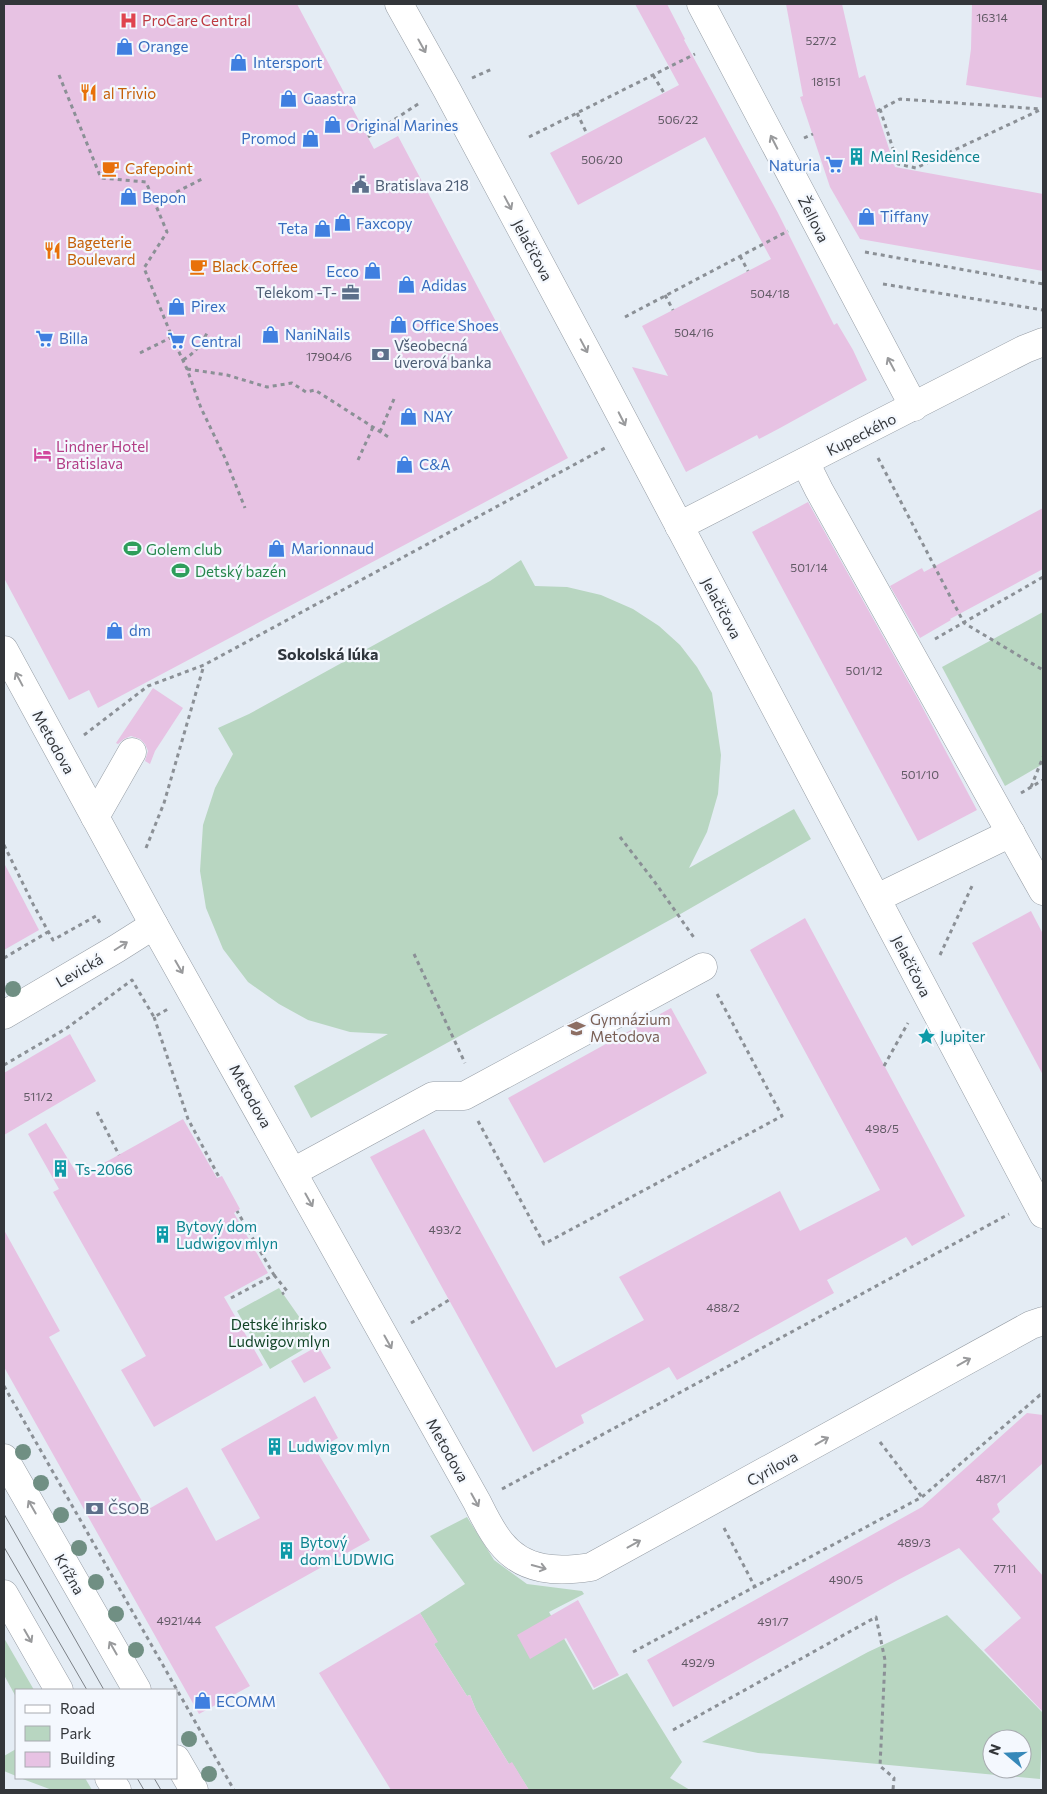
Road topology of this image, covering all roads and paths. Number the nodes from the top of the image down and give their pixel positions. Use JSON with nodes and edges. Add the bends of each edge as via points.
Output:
{"nodes":[{"id":1,"x":399,"y":4,"type":"edge"},
{"id":2,"x":702,"y":4,"type":"edge"},
{"id":3,"x":700,"y":52,"type":"dead end"},
{"id":4,"x":59,"y":75,"type":"dead end"},
{"id":5,"x":653,"y":75,"type":"junction"},
{"id":6,"x":664,"y":93,"type":"dead end"},
{"id":7,"x":879,"y":110,"type":"joint"},
{"id":8,"x":577,"y":113,"type":"junction"},
{"id":9,"x":587,"y":134,"type":"dead end"},
{"id":10,"x":529,"y":137,"type":"dead end"},
{"id":11,"x":202,"y":179,"type":"dead end"},
{"id":12,"x":155,"y":203,"type":"junction"},
{"id":13,"x":796,"y":228,"type":"dead end"},
{"id":14,"x":857,"y":250,"type":"dead end"},
{"id":15,"x":740,"y":256,"type":"junction"},
{"id":16,"x":748,"y":271,"type":"dead end"},
{"id":17,"x":878,"y":278,"type":"dead end"},
{"id":18,"x":1043,"y":284,"type":"edge"},
{"id":19,"x":665,"y":295,"type":"junction"},
{"id":20,"x":673,"y":310,"type":"dead end"},
{"id":21,"x":1043,"y":310,"type":"edge"},
{"id":22,"x":625,"y":317,"type":"dead end"},
{"id":23,"x":207,"y":333,"type":"dead end"},
{"id":24,"x":172,"y":337,"type":"junction"},
{"id":25,"x":1043,"y":342,"type":"edge"},
{"id":26,"x":140,"y":353,"type":"dead end"},
{"id":27,"x":182,"y":360,"type":"junction"},
{"id":28,"x":187,"y":369,"type":"junction"},
{"id":29,"x":394,"y":399,"type":"dead end"},
{"id":30,"x":914,"y":407,"type":"junction"},
{"id":31,"x":373,"y":427,"type":"junction"},
{"id":32,"x":380,"y":432,"type":"junction"},
{"id":33,"x":390,"y":438,"type":"dead end"},
{"id":34,"x":608,"y":446,"type":"dead end"},
{"id":35,"x":878,"y":457,"type":"dead end"},
{"id":36,"x":358,"y":460,"type":"dead end"},
{"id":37,"x":805,"y":462,"type":"junction"},
{"id":38,"x":245,"y":508,"type":"dead end"},
{"id":39,"x":679,"y":526,"type":"junction"},
{"id":40,"x":1043,"y":577,"type":"edge"},
{"id":41,"x":964,"y":623,"type":"junction"},
{"id":42,"x":4,"y":650,"type":"edge"},
{"id":43,"x":911,"y":653,"type":"junction"},
{"id":44,"x":204,"y":665,"type":"junction"},
{"id":45,"x":1043,"y":670,"type":"edge"},
{"id":46,"x":132,"y":752,"type":"dead end"},
{"id":47,"x":60,"y":753,"type":"junction"},
{"id":48,"x":1043,"y":757,"type":"edge"},
{"id":49,"x":1031,"y":788,"type":"dead end"},
{"id":50,"x":96,"y":817,"type":"junction"},
{"id":51,"x":620,"y":836,"type":"dead end"},
{"id":52,"x":1002,"y":838,"type":"junction"},
{"id":53,"x":4,"y":845,"type":"edge"},
{"id":54,"x":145,"y":852,"type":"dead end"},
{"id":55,"x":1043,"y":891,"type":"edge"},
{"id":56,"x":877,"y":898,"type":"junction"},
{"id":57,"x":154,"y":925,"type":"junction"},
{"id":58,"x":48,"y":932,"type":"junction"},
{"id":59,"x":116,"y":949,"type":"junction"},
{"id":60,"x":414,"y":954,"type":"dead end"},
{"id":61,"x":4,"y":958,"type":"edge"},
{"id":62,"x":938,"y":958,"type":"dead end"},
{"id":63,"x":702,"y":968,"type":"junction"},
{"id":64,"x":132,"y":980,"type":"junction"},
{"id":65,"x":195,"y":994,"type":"junction"},
{"id":66,"x":4,"y":1014,"type":"edge"},
{"id":67,"x":154,"y":1017,"type":"junction"},
{"id":68,"x":4,"y":1064,"type":"edge"},
{"id":69,"x":8,"y":1071,"type":"dead end"},
{"id":70,"x":471,"y":1092,"type":"junction"},
{"id":71,"x":97,"y":1112,"type":"dead end"},
{"id":72,"x":119,"y":1155,"type":"dead end"},
{"id":73,"x":293,"y":1172,"type":"junction"},
{"id":74,"x":219,"y":1177,"type":"dead end"},
{"id":75,"x":1016,"y":1210,"type":"dead end"},
{"id":76,"x":237,"y":1211,"type":"dead end"},
{"id":77,"x":1043,"y":1214,"type":"edge"},
{"id":78,"x":274,"y":1275,"type":"junction"},
{"id":79,"x":282,"y":1294,"type":"dead end"},
{"id":80,"x":230,"y":1298,"type":"dead end"},
{"id":81,"x":449,"y":1300,"type":"dead end"},
{"id":82,"x":1043,"y":1321,"type":"edge"},
{"id":83,"x":410,"y":1323,"type":"dead end"},
{"id":84,"x":4,"y":1386,"type":"edge"},
{"id":85,"x":1043,"y":1396,"type":"edge"},
{"id":86,"x":880,"y":1442,"type":"dead end"},
{"id":87,"x":4,"y":1458,"type":"edge"},
{"id":88,"x":922,"y":1497,"type":"junction"},
{"id":89,"x":477,"y":1502,"type":"junction"},
{"id":90,"x":724,"y":1528,"type":"dead end"},
{"id":91,"x":499,"y":1541,"type":"joint"},
{"id":92,"x":755,"y":1588,"type":"junction"},
{"id":93,"x":4,"y":1594,"type":"edge"},
{"id":94,"x":634,"y":1652,"type":"dead end"},
{"id":95,"x":58,"y":1689,"type":"edge"},
{"id":96,"x":136,"y":1689,"type":"edge"},
{"id":97,"x":176,"y":1689,"type":"edge"},
{"id":98,"x":178,"y":1692,"type":"edge"},
{"id":99,"x":673,"y":1730,"type":"dead end"},
{"id":100,"x":178,"y":1762,"type":"edge"},
{"id":101,"x":111,"y":1779,"type":"edge"},
{"id":102,"x":117,"y":1790,"type":"edge"},
{"id":103,"x":194,"y":1790,"type":"edge"},
{"id":104,"x":234,"y":1790,"type":"edge"},
{"id":105,"x":893,"y":1790,"type":"edge"}],
"edges":[{"from":1,"to":39,"type":"street","name":"Jelačičova","one_way":true},
{"from":30,"to":2,"type":"street","name":"Žellova","one_way":true},
{"from":3,"to":5,"type":"path"},
{"from":4,"to":12,"type":"path","via":[[101,178],[146,182]]},
{"from":5,"to":6,"type":"path"},
{"from":5,"to":8,"type":"path"},
{"from":7,"to":7,"type":"path","via":[[898,164],[916,168],[1042,110],[900,99]]},
{"from":8,"to":9,"type":"path"},
{"from":8,"to":10,"type":"path"},
{"from":11,"to":12,"type":"path"},
{"from":12,"to":24,"type":"path","via":[[167,232],[144,268]]},
{"from":13,"to":15,"type":"path"},
{"from":14,"to":18,"type":"path"},
{"from":15,"to":16,"type":"path"},
{"from":15,"to":19,"type":"path"},
{"from":17,"to":21,"type":"path","via":[[883,284]]},
{"from":19,"to":20,"type":"path"},
{"from":19,"to":22,"type":"path"},
{"from":23,"to":27,"type":"path","via":[[200,347]]},
{"from":24,"to":26,"type":"path"},
{"from":24,"to":27,"type":"path"},
{"from":25,"to":30,"type":"street","name":"Kupeckého"},
{"from":27,"to":28,"type":"path"},
{"from":28,"to":31,"type":"path","via":[[227,375],[267,387],[292,384],[306,392],[315,390]]},
{"from":28,"to":38,"type":"path"},
{"from":29,"to":32,"type":"path"},
{"from":30,"to":37,"type":"street","name":"Kupeckého"},
{"from":31,"to":32,"type":"path"},
{"from":31,"to":36,"type":"path"},
{"from":32,"to":33,"type":"path"},
{"from":34,"to":44,"type":"path"},
{"from":35,"to":41,"type":"path"},
{"from":37,"to":39,"type":"street","name":"Kupeckého"},
{"from":37,"to":43,"type":"street"},
{"from":39,"to":56,"type":"street","name":"Jelačičova"},
{"from":40,"to":41,"type":"path"},
{"from":41,"to":43,"type":"path"},
{"from":41,"to":45,"type":"path"},
{"from":47,"to":42,"type":"street","name":"Metodova","one_way":true},
{"from":43,"to":52,"type":"street"},
{"from":44,"to":47,"type":"path","via":[[148,686]]},
{"from":44,"to":54,"type":"path","via":[[164,802]]},
{"from":46,"to":50,"type":"street"},
{"from":47,"to":50,"type":"street","name":"Metodova"},
{"from":48,"to":49,"type":"path"},
{"from":50,"to":57,"type":"street","name":"Metodova"},
{"from":51,"to":63,"type":"path","via":[[712,962]]},
{"from":52,"to":55,"type":"street"},
{"from":52,"to":56,"type":"street"},
{"from":52,"to":62,"type":"path"},
{"from":53,"to":58,"type":"path"},
{"from":56,"to":77,"type":"street","name":"Jelačičova"},
{"from":59,"to":57,"type":"street","name":"Levická","one_way":true},
{"from":57,"to":65,"type":"street","name":"Metodova","one_way":true},
{"from":58,"to":59,"type":"path","via":[[53,940],[96,916]]},
{"from":58,"to":61,"type":"path"},
{"from":59,"to":64,"type":"path"},
{"from":59,"to":66,"type":"street","name":"Levická"},
{"from":60,"to":70,"type":"path"},
{"from":63,"to":70,"type":"street"},
{"from":63,"to":70,"type":"path","via":[[782,1116],[544,1244]]},
{"from":64,"to":67,"type":"path"},
{"from":64,"to":68,"type":"path","via":[[67,1028]]},
{"from":65,"to":67,"type":"path"},
{"from":65,"to":73,"type":"street","name":"Metodova"},
{"from":67,"to":74,"type":"path","via":[[188,1119]]},
{"from":68,"to":69,"type":"path"},
{"from":70,"to":73,"type":"street","via":[[433,1096]]},
{"from":71,"to":72,"type":"path"},
{"from":73,"to":89,"type":"street","name":"Metodova","one_way":true},
{"from":75,"to":89,"type":"path"},
{"from":76,"to":78,"type":"path"},
{"from":78,"to":79,"type":"path","via":[[286,1291]]},
{"from":78,"to":80,"type":"path"},
{"from":81,"to":83,"type":"path"},
{"from":91,"to":82,"type":"street","name":"Cyrilova","one_way":true,"via":[[519,1559],[545,1569],[569,1571],[591,1567]]},
{"from":84,"to":97,"type":"path"},
{"from":85,"to":88,"type":"path","via":[[1040,1395]]},
{"from":86,"to":88,"type":"path"},
{"from":96,"to":87,"type":"street","name":"Krížna","one_way":true},
{"from":88,"to":92,"type":"path"},
{"from":89,"to":91,"type":"street","name":"Metodova"},
{"from":90,"to":92,"type":"path"},
{"from":92,"to":94,"type":"path"},
{"from":93,"to":95,"type":"street","one_way":true},
{"from":98,"to":104,"type":"path"},
{"from":99,"to":105,"type":"path","via":[[876,1617],[885,1660],[880,1766],[894,1778]]},
{"from":100,"to":103,"type":"street"},
{"from":101,"to":102,"type":"street"}]}
